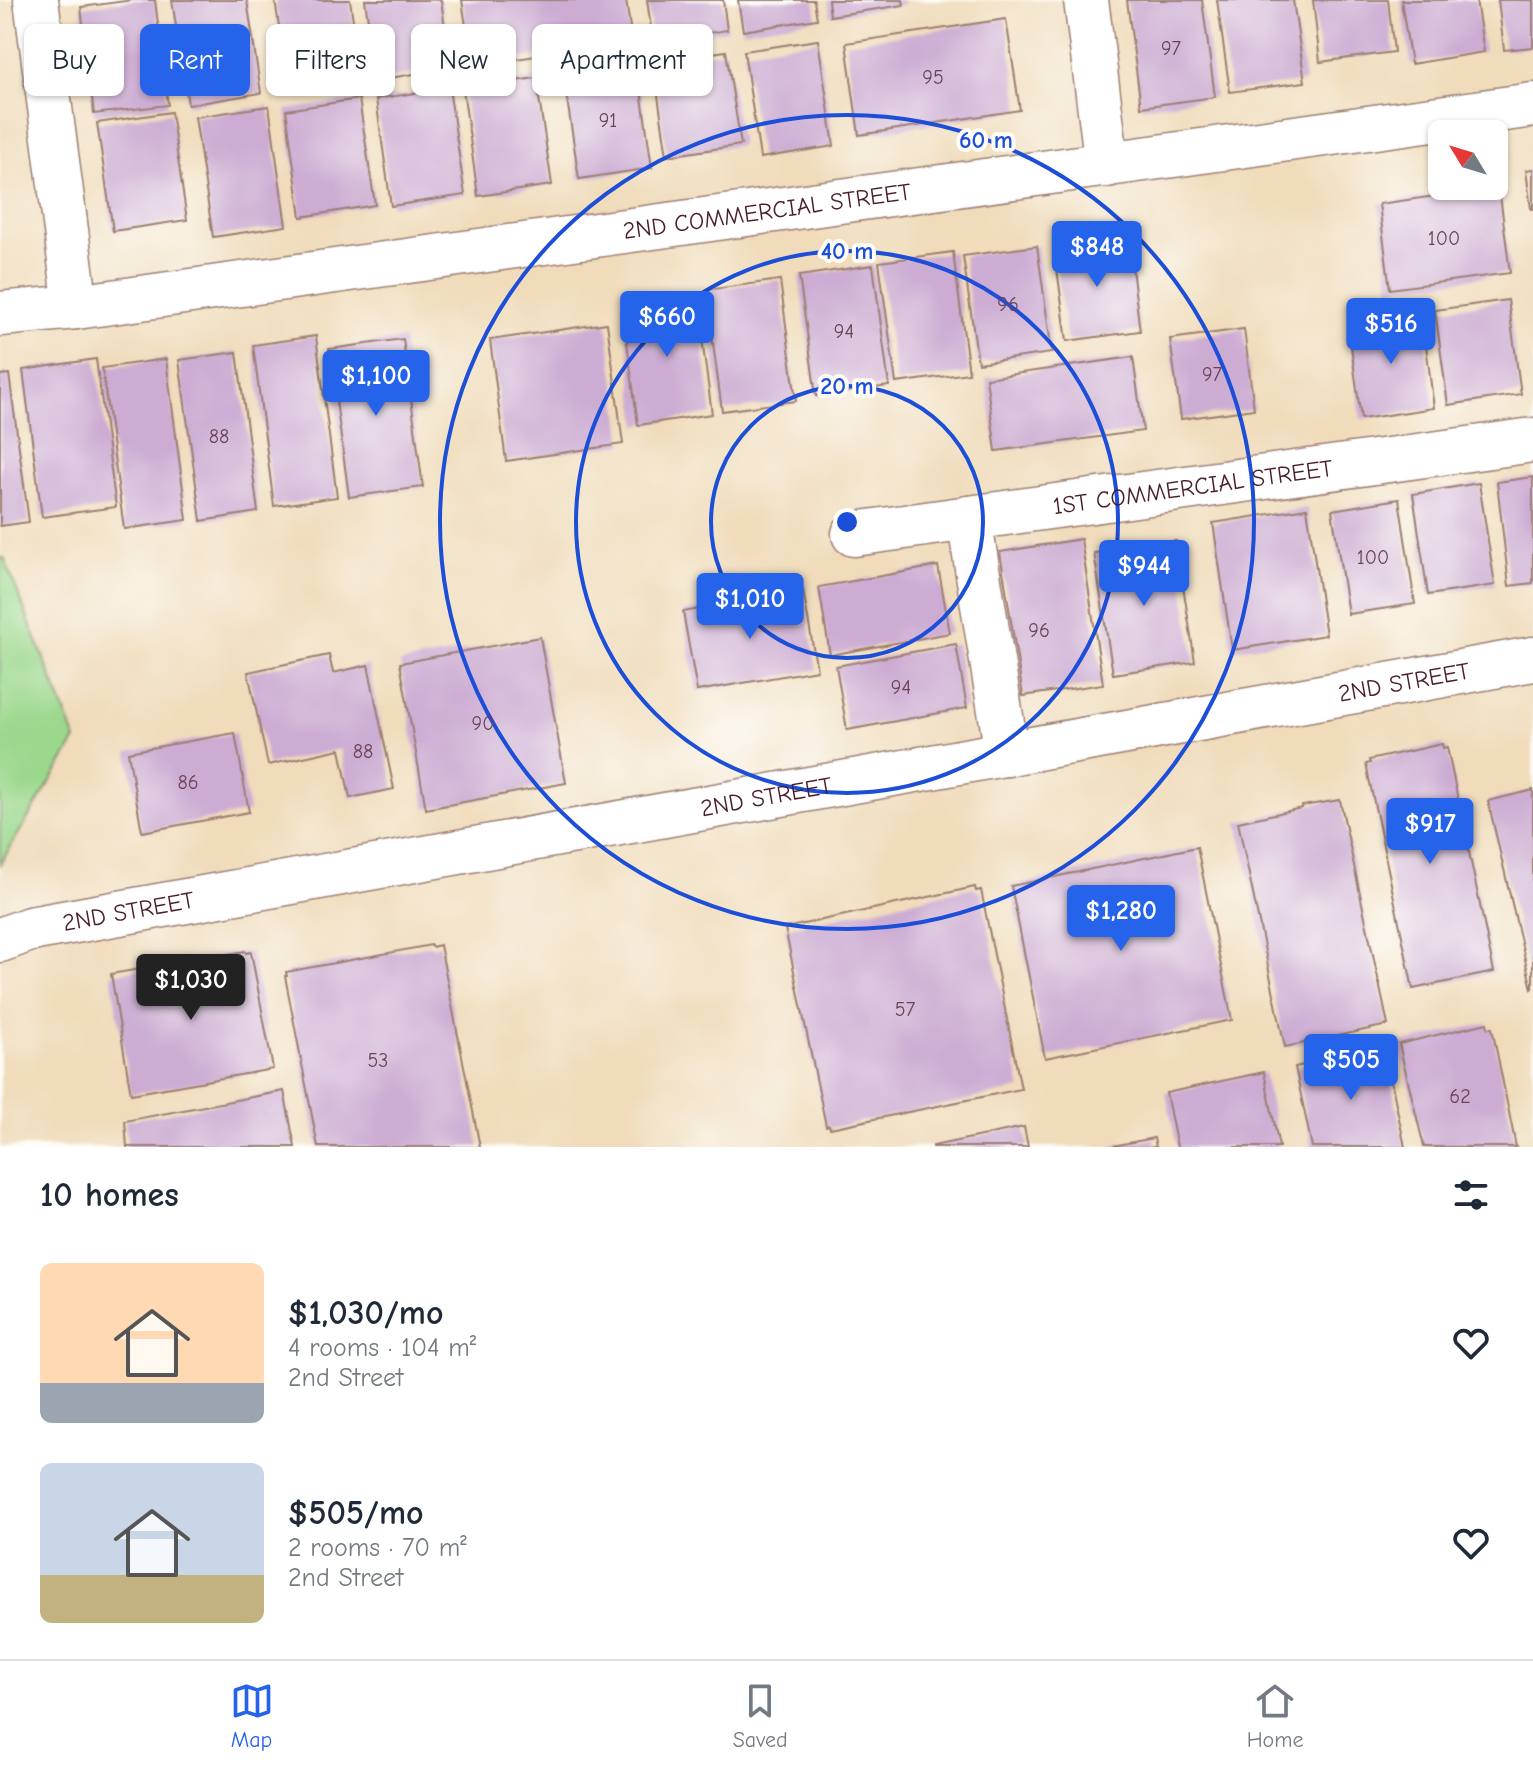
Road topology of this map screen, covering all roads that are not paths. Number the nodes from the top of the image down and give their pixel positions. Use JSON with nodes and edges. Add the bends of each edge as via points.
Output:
{"nodes":[{"id":1,"x":36,"y":0,"type":"edge"},
{"id":2,"x":1086,"y":0,"type":"edge"},
{"id":3,"x":1533,"y":105,"type":"edge"},
{"id":4,"x":1107,"y":165,"type":"junction"},
{"id":5,"x":76,"y":307,"type":"junction"},
{"id":6,"x":0,"y":314,"type":"edge"},
{"id":7,"x":1533,"y":440,"type":"edge"},
{"id":8,"x":969,"y":518,"type":"junction"},
{"id":9,"x":854,"y":534,"type":"dead end"},
{"id":10,"x":1533,"y":659,"type":"edge"},
{"id":11,"x":1007,"y":754,"type":"junction"},
{"id":12,"x":0,"y":940,"type":"edge"}],
"edges":[{"from":1,"to":5,"type":"street"},
{"from":2,"to":4,"type":"street"},
{"from":3,"to":4,"type":"street","name":"2ND COMMERCIAL STREET"},
{"from":4,"to":5,"type":"street","name":"2ND COMMERCIAL STREET"},
{"from":5,"to":6,"type":"street","name":"2ND COMMERCIAL STREET"},
{"from":7,"to":8,"type":"street","name":"1ST COMMERCIAL STREET"},
{"from":8,"to":9,"type":"street","name":"1ST COMMERCIAL STREET"},
{"from":8,"to":11,"type":"street"},
{"from":10,"to":11,"type":"street","name":"2ND STREET"},
{"from":11,"to":12,"type":"street","name":"2ND STREET","via":[[30,929]]}]}
